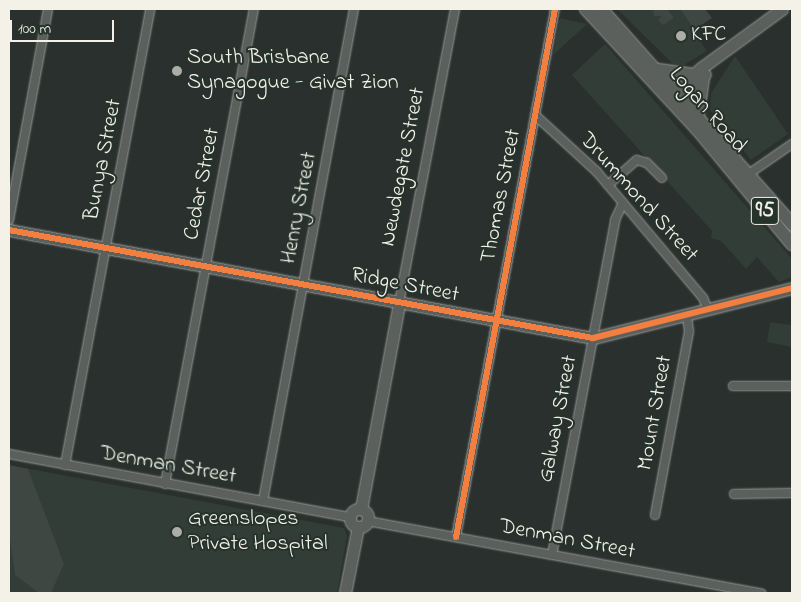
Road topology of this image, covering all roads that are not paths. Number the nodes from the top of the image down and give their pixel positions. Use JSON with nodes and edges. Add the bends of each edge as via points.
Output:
{"nodes":[{"id":1,"x":48,"y":9,"type":"edge"},
{"id":2,"x":150,"y":9,"type":"edge"},
{"id":3,"x":254,"y":9,"type":"edge"},
{"id":4,"x":354,"y":9,"type":"edge"},
{"id":5,"x":455,"y":9,"type":"edge"},
{"id":6,"x":555,"y":9,"type":"edge"},
{"id":7,"x":586,"y":9,"type":"edge"},
{"id":8,"x":601,"y":9,"type":"edge"},
{"id":9,"x":782,"y":9,"type":"edge"},
{"id":10,"x":658,"y":70,"type":"junction"},
{"id":11,"x":698,"y":76,"type":"junction"},
{"id":12,"x":676,"y":97,"type":"junction"},
{"id":13,"x":698,"y":113,"type":"junction"},
{"id":14,"x":535,"y":115,"type":"junction"},
{"id":15,"x":792,"y":144,"type":"edge"},
{"id":16,"x":750,"y":173,"type":"junction"},
{"id":17,"x":662,"y":178,"type":"dead end"},
{"id":18,"x":608,"y":185,"type":"junction"},
{"id":19,"x":623,"y":203,"type":"junction"},
{"id":20,"x":9,"y":220,"type":"edge"},
{"id":21,"x":792,"y":224,"type":"edge"},
{"id":22,"x":9,"y":230,"type":"edge"},
{"id":23,"x":792,"y":244,"type":"edge"},
{"id":24,"x":105,"y":248,"type":"junction"},
{"id":25,"x":205,"y":266,"type":"junction"},
{"id":26,"x":303,"y":285,"type":"junction"},
{"id":27,"x":792,"y":288,"type":"edge"},
{"id":28,"x":399,"y":303,"type":"junction"},
{"id":29,"x":708,"y":310,"type":"junction"},
{"id":30,"x":687,"y":316,"type":"junction"},
{"id":31,"x":496,"y":321,"type":"junction"},
{"id":32,"x":593,"y":338,"type":"junction"},
{"id":33,"x":733,"y":386,"type":"dead end"},
{"id":34,"x":792,"y":386,"type":"edge"},
{"id":35,"x":9,"y":454,"type":"edge"},
{"id":36,"x":66,"y":465,"type":"junction"},
{"id":37,"x":165,"y":484,"type":"junction"},
{"id":38,"x":792,"y":493,"type":"edge"},
{"id":39,"x":734,"y":494,"type":"dead end"},
{"id":40,"x":263,"y":501,"type":"junction"},
{"id":41,"x":361,"y":509,"type":"junction"},
{"id":42,"x":655,"y":515,"type":"dead end"},
{"id":43,"x":350,"y":517,"type":"junction"},
{"id":44,"x":363,"y":524,"type":"junction"},
{"id":45,"x":456,"y":537,"type":"junction"},
{"id":46,"x":552,"y":555,"type":"junction"},
{"id":47,"x":345,"y":593,"type":"edge"},
{"id":48,"x":761,"y":593,"type":"edge"}],
"edges":[{"from":1,"to":20,"type":"street"},
{"from":2,"to":24,"type":"street","name":"Bunya Street"},
{"from":3,"to":25,"type":"street","name":"Cedar Street"},
{"from":4,"to":26,"type":"street","name":"Henry Street"},
{"from":5,"to":28,"type":"street","name":"Newdegate Street"},
{"from":6,"to":14,"type":"street","name":"Thomas Street"},
{"from":7,"to":12,"type":"main road","name":"Logan Road","number":"95"},
{"from":8,"to":10,"type":"main road","name":"Logan Road","number":"95"},
{"from":9,"to":11,"type":"street"},
{"from":10,"to":11,"type":"main road"},
{"from":10,"to":12,"type":"main road","name":"Logan Road","number":"95"},
{"from":11,"to":12,"type":"street"},
{"from":11,"to":13,"type":"main road"},
{"from":12,"to":13,"type":"main road","name":"Logan Road","number":"95"},
{"from":12,"to":23,"type":"main road","name":"Logan Road","number":"95"},
{"from":13,"to":16,"type":"main road","name":"Logan Road","number":"95"},
{"from":14,"to":18,"type":"street","name":"Drummond Street"},
{"from":14,"to":31,"type":"street","name":"Thomas Street"},
{"from":15,"to":16,"type":"street"},
{"from":16,"to":21,"type":"main road","name":"Logan Road","number":"95"},
{"from":17,"to":18,"type":"street","via":[[647,163],[636,160]]},
{"from":18,"to":19,"type":"street","name":"Drummond Street"},
{"from":19,"to":29,"type":"street","name":"Drummond Street"},
{"from":19,"to":32,"type":"street","name":"Galway Street","via":[[615,220]]},
{"from":22,"to":24,"type":"street","name":"Ridge Street"},
{"from":24,"to":25,"type":"street","name":"Ridge Street"},
{"from":24,"to":36,"type":"street","name":"Bunya Street"},
{"from":25,"to":26,"type":"street","name":"Ridge Street"},
{"from":25,"to":37,"type":"street","name":"Cedar Street"},
{"from":26,"to":28,"type":"street","name":"Ridge Street"},
{"from":26,"to":40,"type":"street","name":"Henry Street"},
{"from":27,"to":29,"type":"street","name":"Ridge Street"},
{"from":28,"to":31,"type":"street","name":"Ridge Street"},
{"from":28,"to":41,"type":"street","name":"Newdegate Street"},
{"from":29,"to":30,"type":"street","name":"Ridge Street"},
{"from":30,"to":32,"type":"street","name":"Ridge Street"},
{"from":30,"to":42,"type":"street","name":"Mount Street","via":[[689,331]]},
{"from":31,"to":32,"type":"street","name":"Ridge Street"},
{"from":31,"to":45,"type":"street","name":"Thomas Street"},
{"from":32,"to":46,"type":"street","name":"Galway Street"},
{"from":33,"to":34,"type":"street"},
{"from":35,"to":36,"type":"street","name":"Denman Street"},
{"from":36,"to":37,"type":"street","name":"Denman Street"},
{"from":37,"to":40,"type":"street","name":"Denman Street"},
{"from":38,"to":39,"type":"street"},
{"from":40,"to":43,"type":"street","name":"Denman Street"},
{"from":41,"to":43,"type":"street"},
{"from":41,"to":44,"type":"street"},
{"from":43,"to":44,"type":"street"},
{"from":44,"to":45,"type":"street","name":"Denman Street"},
{"from":44,"to":47,"type":"street"},
{"from":45,"to":46,"type":"street","name":"Denman Street"},
{"from":46,"to":48,"type":"street","name":"Denman Street"}]}
